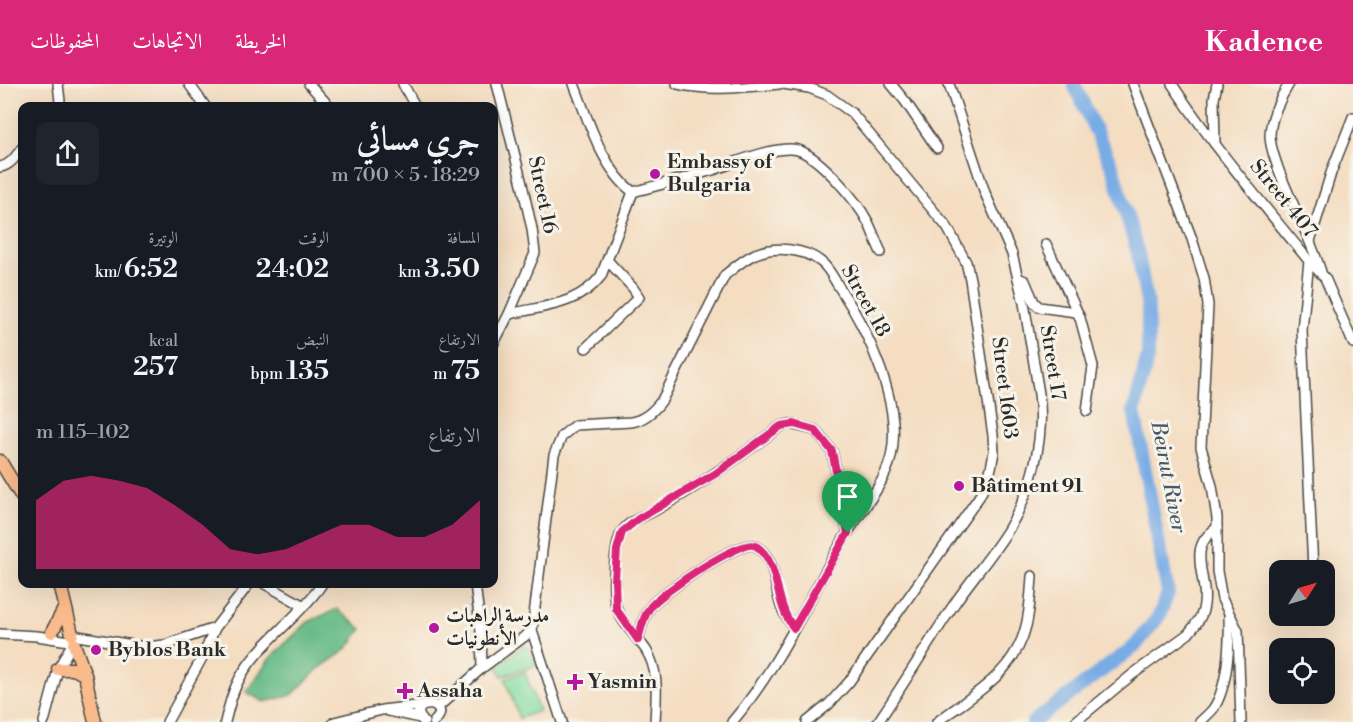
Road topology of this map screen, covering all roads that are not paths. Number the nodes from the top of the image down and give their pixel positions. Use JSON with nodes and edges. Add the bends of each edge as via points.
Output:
{"nodes":[{"id":1,"x":58,"y":84,"type":"edge"},
{"id":2,"x":189,"y":84,"type":"edge"},
{"id":3,"x":309,"y":84,"type":"edge"},
{"id":4,"x":316,"y":84,"type":"edge"},
{"id":5,"x":403,"y":84,"type":"edge"},
{"id":6,"x":497,"y":84,"type":"edge"},
{"id":7,"x":573,"y":84,"type":"edge"},
{"id":8,"x":677,"y":84,"type":"edge"},
{"id":9,"x":778,"y":84,"type":"edge"},
{"id":10,"x":783,"y":84,"type":"edge"},
{"id":11,"x":891,"y":84,"type":"edge"},
{"id":12,"x":949,"y":84,"type":"edge"},
{"id":13,"x":1133,"y":84,"type":"edge"},
{"id":14,"x":1172,"y":84,"type":"edge"},
{"id":15,"x":1217,"y":84,"type":"edge"},
{"id":16,"x":1289,"y":84,"type":"edge"},
{"id":17,"x":60,"y":102,"type":"edge"},
{"id":18,"x":202,"y":102,"type":"edge"},
{"id":19,"x":325,"y":102,"type":"edge"},
{"id":20,"x":326,"y":102,"type":"edge"},
{"id":21,"x":413,"y":102,"type":"edge"},
{"id":22,"x":1353,"y":117,"type":"edge"},
{"id":23,"x":1215,"y":144,"type":"junction"},
{"id":24,"x":937,"y":148,"type":"dead end"},
{"id":25,"x":18,"y":153,"type":"edge"},
{"id":26,"x":0,"y":167,"type":"edge"},
{"id":27,"x":633,"y":192,"type":"junction"},
{"id":28,"x":1310,"y":241,"type":"junction"},
{"id":29,"x":1046,"y":244,"type":"dead end"},
{"id":30,"x":881,"y":252,"type":"dead end"},
{"id":31,"x":608,"y":261,"type":"junction"},
{"id":32,"x":1309,"y":261,"type":"junction"},
{"id":33,"x":1322,"y":272,"type":"junction"},
{"id":34,"x":1018,"y":278,"type":"junction"},
{"id":35,"x":1076,"y":312,"type":"junction"},
{"id":36,"x":509,"y":314,"type":"junction"},
{"id":37,"x":498,"y":335,"type":"edge"},
{"id":38,"x":1353,"y":343,"type":"edge"},
{"id":39,"x":585,"y":348,"type":"dead end"},
{"id":40,"x":1087,"y":411,"type":"dead end"},
{"id":41,"x":0,"y":461,"type":"edge"},
{"id":42,"x":18,"y":490,"type":"edge"},
{"id":43,"x":1217,"y":528,"type":"junction"},
{"id":44,"x":848,"y":533,"type":"junction"},
{"id":45,"x":1313,"y":560,"type":"edge"},
{"id":46,"x":1032,"y":576,"type":"dead end"},
{"id":47,"x":61,"y":588,"type":"edge"},
{"id":48,"x":246,"y":588,"type":"edge"},
{"id":49,"x":272,"y":588,"type":"edge"},
{"id":50,"x":319,"y":588,"type":"edge"},
{"id":51,"x":476,"y":588,"type":"edge"},
{"id":52,"x":304,"y":606,"type":"junction"},
{"id":53,"x":65,"y":607,"type":"junction"},
{"id":54,"x":1229,"y":617,"type":"junction"},
{"id":55,"x":215,"y":628,"type":"junction"},
{"id":56,"x":794,"y":628,"type":"junction"},
{"id":57,"x":532,"y":631,"type":"junction"},
{"id":58,"x":52,"y":632,"type":"junction"},
{"id":59,"x":0,"y":634,"type":"edge"},
{"id":60,"x":37,"y":636,"type":"junction"},
{"id":61,"x":73,"y":639,"type":"junction"},
{"id":62,"x":638,"y":640,"type":"junction"},
{"id":63,"x":482,"y":668,"type":"junction"},
{"id":64,"x":58,"y":669,"type":"junction"},
{"id":65,"x":85,"y":675,"type":"junction"},
{"id":66,"x":425,"y":705,"type":"junction"},
{"id":67,"x":382,"y":710,"type":"junction"},
{"id":68,"x":437,"y":714,"type":"edge"},
{"id":69,"x":422,"y":720,"type":"edge"},
{"id":70,"x":44,"y":722,"type":"edge"},
{"id":71,"x":95,"y":722,"type":"edge"},
{"id":72,"x":167,"y":722,"type":"edge"},
{"id":73,"x":225,"y":722,"type":"edge"},
{"id":74,"x":333,"y":722,"type":"edge"},
{"id":75,"x":448,"y":722,"type":"edge"},
{"id":76,"x":562,"y":722,"type":"edge"},
{"id":77,"x":655,"y":722,"type":"edge"},
{"id":78,"x":732,"y":722,"type":"edge"},
{"id":79,"x":807,"y":722,"type":"edge"},
{"id":80,"x":878,"y":722,"type":"edge"},
{"id":81,"x":937,"y":722,"type":"edge"},
{"id":82,"x":1075,"y":722,"type":"edge"},
{"id":83,"x":1200,"y":722,"type":"edge"},
{"id":84,"x":1241,"y":722,"type":"edge"}],
"edges":[{"from":1,"to":17,"type":"street"},
{"from":2,"to":18,"type":"street"},
{"from":3,"to":19,"type":"street"},
{"from":4,"to":20,"type":"street"},
{"from":5,"to":21,"type":"street"},
{"from":6,"to":36,"type":"street","name":"Street 16","via":[[535,247],[533,262]]},
{"from":7,"to":27,"type":"street","via":[[609,165]]},
{"from":8,"to":9,"type":"street"},
{"from":10,"to":79,"type":"street","name":"Street 1603","via":[[827,94],[852,113],[947,226],[966,262],[970,279],[994,452],[987,481],[969,512],[849,682]]},
{"from":11,"to":24,"type":"street"},
{"from":12,"to":34,"type":"street","name":"Street 17"},
{"from":13,"to":43,"type":"street","via":[[1192,239],[1206,287],[1201,439]]},
{"from":14,"to":23,"type":"street","name":"Street 407"},
{"from":15,"to":23,"type":"street"},
{"from":16,"to":28,"type":"street","via":[[1275,112],[1271,147]]},
{"from":22,"to":28,"type":"street"},
{"from":23,"to":32,"type":"street","name":"Street 407"},
{"from":25,"to":26,"type":"street"},
{"from":27,"to":30,"type":"street","via":[[759,155],[798,150],[821,165],[854,202]]},
{"from":27,"to":31,"type":"street"},
{"from":28,"to":33,"type":"street"},
{"from":29,"to":35,"type":"street"},
{"from":31,"to":36,"type":"street","via":[[602,276],[574,299]]},
{"from":31,"to":39,"type":"street","via":[[639,297]]},
{"from":32,"to":33,"type":"street","name":"Street 407"},
{"from":32,"to":45,"type":"street","via":[[1302,330]]},
{"from":33,"to":38,"type":"street","name":"Street 407"},
{"from":34,"to":35,"type":"street","via":[[1025,280],[1039,307]]},
{"from":34,"to":80,"type":"street","name":"Street 17","via":[[1041,410],[1027,491],[1008,531],[958,598]]},
{"from":35,"to":40,"type":"street","via":[[1093,366]]},
{"from":36,"to":37,"type":"street","name":"Street 16"},
{"from":41,"to":42,"type":"main road"},
{"from":43,"to":54,"type":"street","via":[[1217,571]]},
{"from":43,"to":82,"type":"street","via":[[1204,538],[1200,547],[1205,599],[1202,616],[1194,627]]},
{"from":44,"to":56,"type":"street","name":"Street 18"},
{"from":44,"to":57,"type":"street","name":"Street 18","via":[[888,466],[894,442],[890,400],[864,331],[820,261],[798,251],[756,254],[726,275],[662,400],[650,414],[631,422],[580,424],[568,429],[558,442]]},
{"from":44,"to":62,"type":"street","via":[[832,451],[815,430],[794,424],[781,426],[715,474],[622,532],[617,550],[616,609]]},
{"from":46,"to":81,"type":"street","via":[[1026,629],[1012,659],[991,683]]},
{"from":47,"to":53,"type":"main road"},
{"from":48,"to":55,"type":"street"},
{"from":49,"to":52,"type":"street"},
{"from":50,"to":52,"type":"street"},
{"from":51,"to":63,"type":"street"},
{"from":52,"to":73,"type":"street","via":[[246,668],[235,688]]},
{"from":53,"to":58,"type":"main road"},
{"from":53,"to":61,"type":"main road"},
{"from":54,"to":83,"type":"street","via":[[1222,689],[1214,708]]},
{"from":54,"to":84,"type":"street","via":[[1238,631]]},
{"from":55,"to":61,"type":"street","via":[[165,645],[145,647]]},
{"from":55,"to":72,"type":"street"},
{"from":56,"to":62,"type":"street","via":[[781,606],[772,567],[758,547],[751,544],[718,557],[654,603],[645,616]]},
{"from":56,"to":78,"type":"street","name":"Street 18"},
{"from":57,"to":63,"type":"street"},
{"from":57,"to":76,"type":"street"},
{"from":58,"to":60,"type":"street"},
{"from":58,"to":61,"type":"street","via":[[59,631]]},
{"from":59,"to":60,"type":"street"},
{"from":60,"to":61,"type":"street"},
{"from":61,"to":64,"type":"street"},
{"from":61,"to":65,"type":"main road"},
{"from":62,"to":77,"type":"street","via":[[654,668]]},
{"from":63,"to":68,"type":"street"},
{"from":64,"to":65,"type":"main road","via":[[74,669]]},
{"from":64,"to":70,"type":"street"},
{"from":65,"to":71,"type":"main road"},
{"from":66,"to":67,"type":"street"},
{"from":66,"to":68,"type":"street","via":[[431,704]]},
{"from":66,"to":69,"type":"street","via":[[420,709]]},
{"from":67,"to":69,"type":"street"},
{"from":67,"to":74,"type":"street"},
{"from":68,"to":75,"type":"street"}]}
